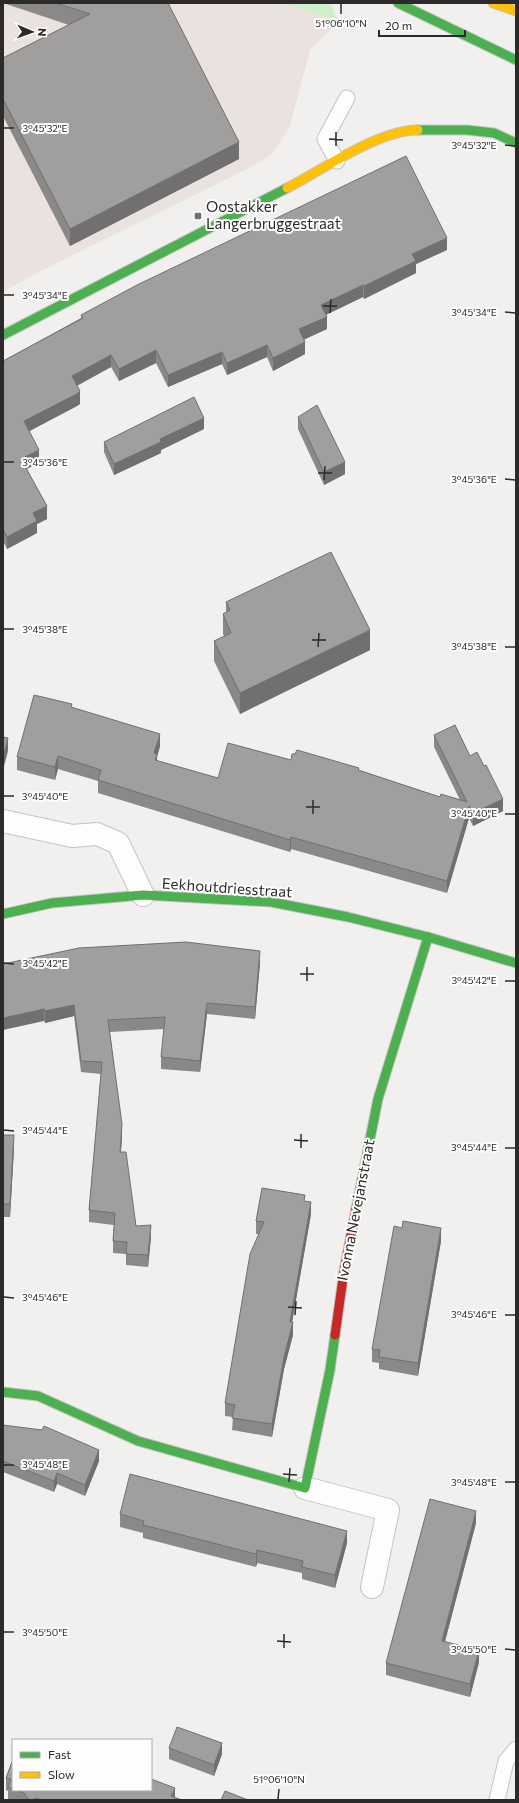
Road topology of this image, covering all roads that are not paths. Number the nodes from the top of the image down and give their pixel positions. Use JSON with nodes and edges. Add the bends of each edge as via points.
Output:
{"nodes":[{"id":1,"x":398,"y":3,"type":"edge"},
{"id":2,"x":493,"y":3,"type":"edge"},
{"id":3,"x":516,"y":11,"type":"edge"},
{"id":4,"x":516,"y":60,"type":"edge"},
{"id":5,"x":347,"y":98,"type":"dead end"},
{"id":6,"x":516,"y":144,"type":"edge"},
{"id":7,"x":336,"y":161,"type":"junction"},
{"id":8,"x":3,"y":335,"type":"edge"},
{"id":9,"x":3,"y":821,"type":"edge"},
{"id":10,"x":143,"y":895,"type":"junction"},
{"id":11,"x":3,"y":914,"type":"edge"},
{"id":12,"x":428,"y":937,"type":"junction"},
{"id":13,"x":516,"y":963,"type":"edge"},
{"id":14,"x":3,"y":1392,"type":"edge"},
{"id":15,"x":306,"y":1488,"type":"junction"},
{"id":16,"x":372,"y":1587,"type":"dead end"},
{"id":17,"x":516,"y":1749,"type":"edge"},
{"id":18,"x":497,"y":1800,"type":"edge"}],
"edges":[{"from":1,"to":4,"type":"main road"},
{"from":2,"to":3,"type":"main road"},
{"from":5,"to":7,"type":"lane","via":[[325,139]]},
{"from":6,"to":7,"type":"main road","via":[[494,133],[467,130],[404,130],[355,150]]},
{"from":7,"to":8,"type":"main road"},
{"from":9,"to":10,"type":"street","via":[[72,836],[97,834],[118,843]]},
{"from":10,"to":11,"type":"main road","name":"Eekhoutdriesstraat","via":[[52,903]]},
{"from":10,"to":12,"type":"main road","name":"Eekhoutdriesstraat","via":[[272,902],[348,917]]},
{"from":12,"to":13,"type":"main road","name":"Eekhoutdriesstraat"},
{"from":12,"to":15,"type":"main road","name":"Ivonna Nevejanstraat","via":[[378,1098],[344,1271],[330,1370]]},
{"from":14,"to":15,"type":"main road","via":[[38,1396],[138,1441]]},
{"from":15,"to":16,"type":"street","via":[[388,1510]]},
{"from":17,"to":18,"type":"lane","via":[[506,1760]]}]}
